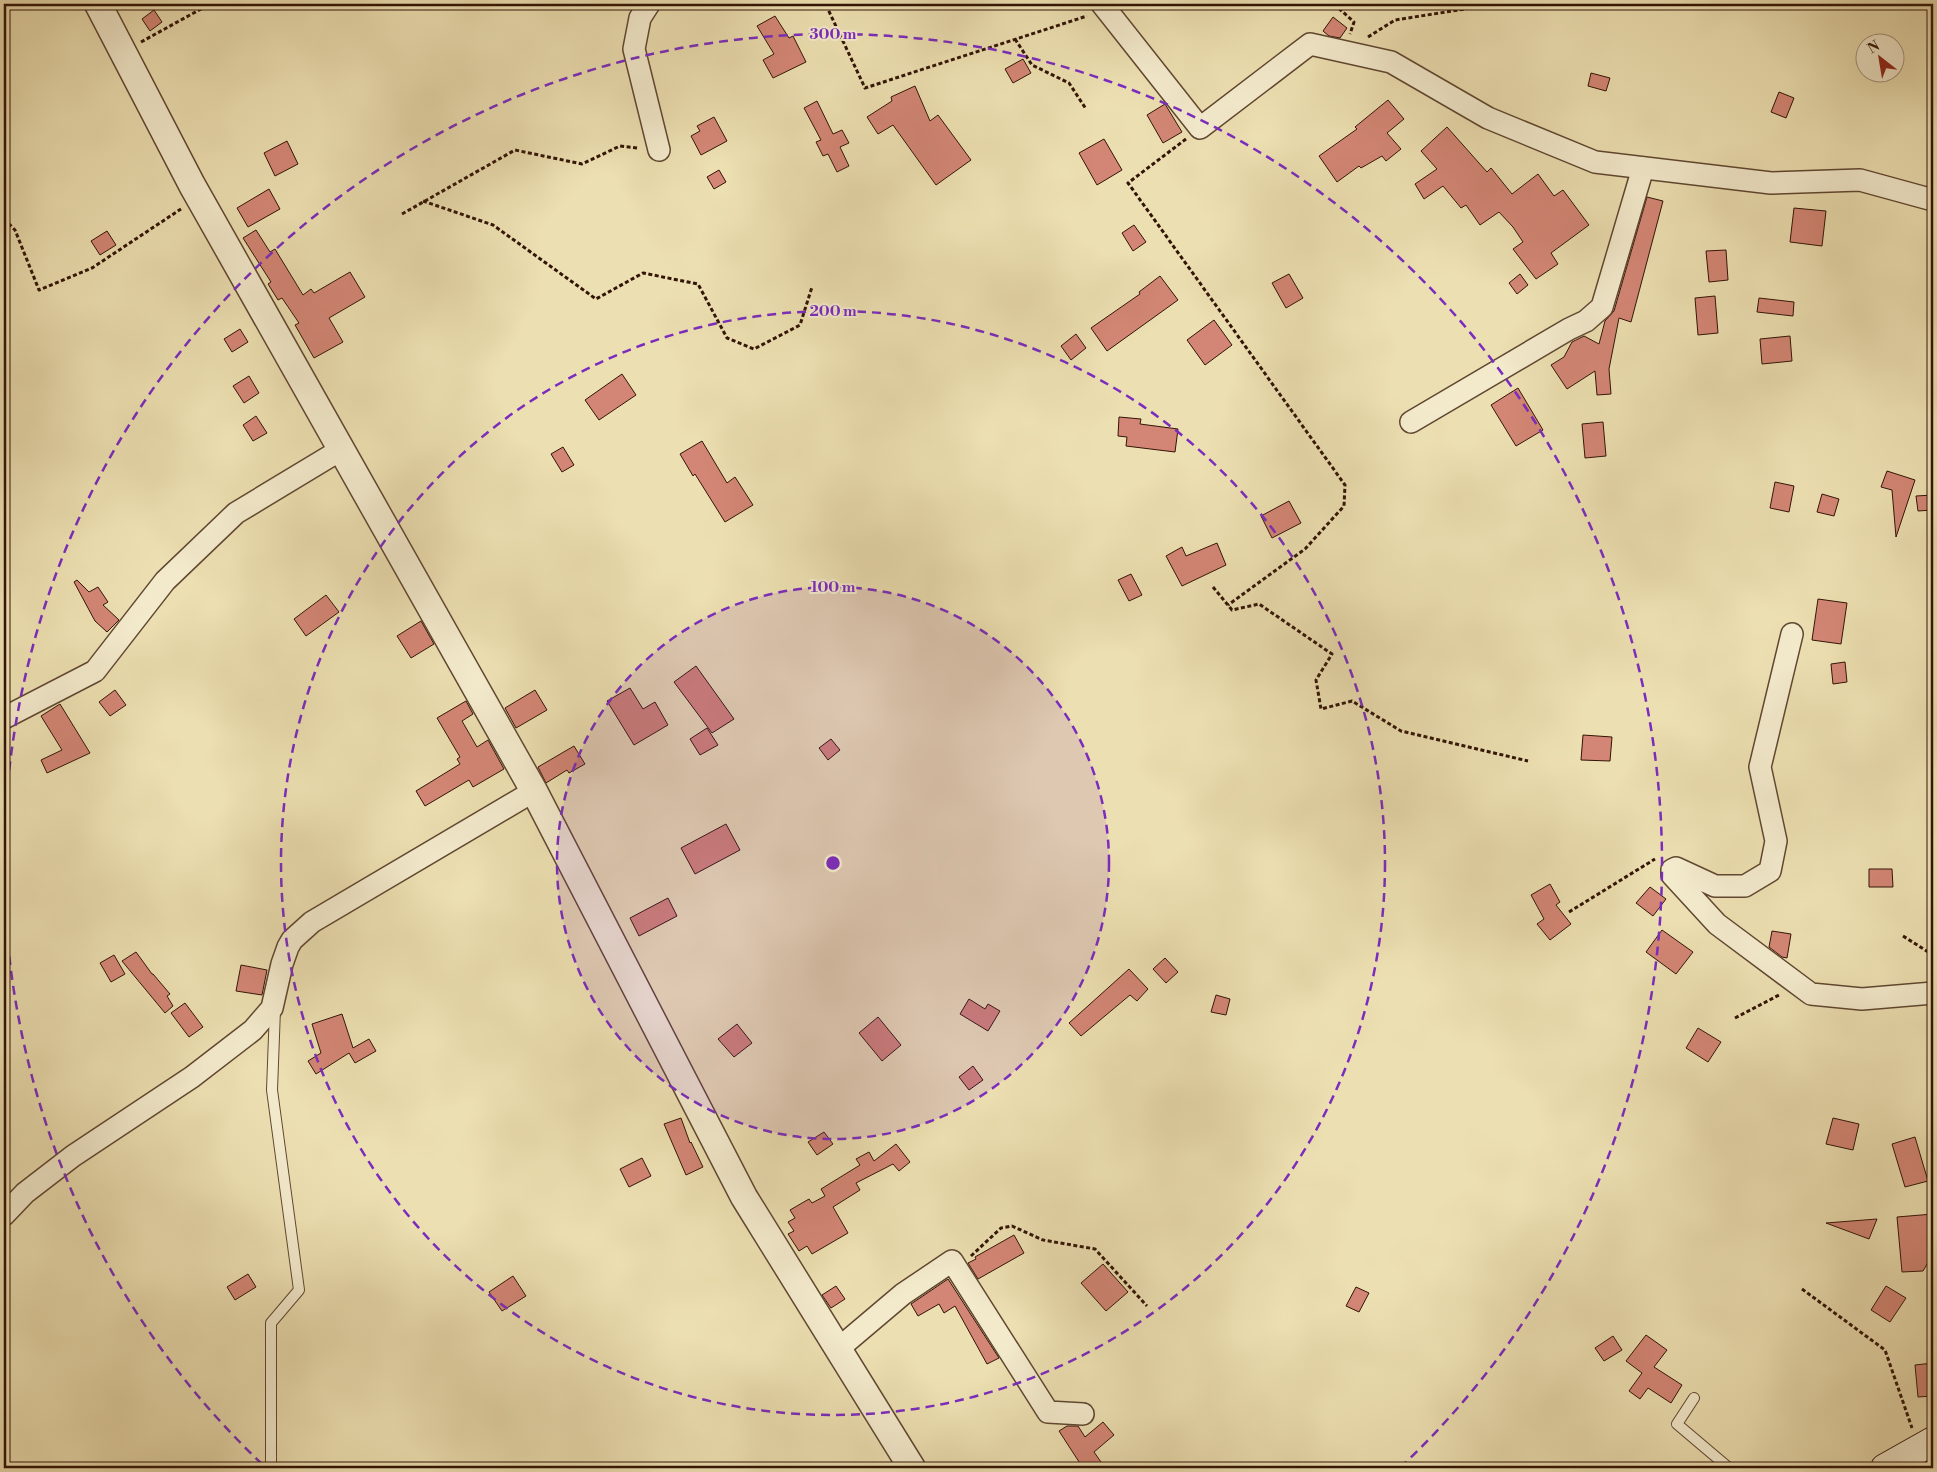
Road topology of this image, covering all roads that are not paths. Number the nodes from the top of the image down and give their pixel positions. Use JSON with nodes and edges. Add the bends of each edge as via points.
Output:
{"nodes":[{"id":1,"x":98,"y":4,"type":"edge"},
{"id":2,"x":649,"y":4,"type":"edge"},
{"id":3,"x":1105,"y":7,"type":"edge"},
{"id":4,"x":659,"y":150,"type":"road end"},
{"id":5,"x":1643,"y":168,"type":"junction"},
{"id":6,"x":1933,"y":200,"type":"edge"},
{"id":7,"x":1411,"y":422,"type":"dead end"},
{"id":8,"x":342,"y":449,"type":"junction"},
{"id":9,"x":1792,"y":634,"type":"dead end"},
{"id":10,"x":4,"y":718,"type":"edge"},
{"id":11,"x":534,"y":792,"type":"junction"},
{"id":12,"x":1933,"y":993,"type":"edge"},
{"id":13,"x":276,"y":995,"type":"junction"},
{"id":14,"x":4,"y":1215,"type":"edge"},
{"id":15,"x":838,"y":1349,"type":"junction"},
{"id":16,"x":1694,"y":1398,"type":"dead end"},
{"id":17,"x":1083,"y":1414,"type":"dead end"},
{"id":18,"x":1926,"y":1444,"type":"edge"},
{"id":19,"x":271,"y":1468,"type":"edge"},
{"id":20,"x":912,"y":1468,"type":"edge"},
{"id":21,"x":1728,"y":1468,"type":"edge"},
{"id":22,"x":1885,"y":1468,"type":"edge"}],
"edges":[{"from":1,"to":8,"type":"street","via":[[199,197]]},
{"from":2,"to":4,"type":"street","via":[[640,18],[634,49]]},
{"from":3,"to":5,"type":"street","via":[[1200,128],[1310,44],[1391,62],[1488,118],[1595,162]]},
{"from":5,"to":6,"type":"street","via":[[1772,183],[1860,180]]},
{"from":5,"to":7,"type":"street","via":[[1602,307],[1586,321]]},
{"from":8,"to":10,"type":"street","via":[[236,513],[165,581],[95,671]]},
{"from":8,"to":11,"type":"street"},
{"from":9,"to":12,"type":"street","via":[[1760,767],[1776,841],[1770,872],[1745,886],[1715,886],[1676,868],[1672,875],[1717,924],[1811,994],[1862,999]]},
{"from":11,"to":13,"type":"street","via":[[312,922],[292,940],[284,955]]},
{"from":11,"to":15,"type":"street","via":[[744,1197]]},
{"from":13,"to":14,"type":"street","via":[[264,1019],[242,1040],[73,1156]]},
{"from":13,"to":19,"type":"lane","via":[[272,1090],[299,1290],[271,1323]]},
{"from":15,"to":17,"type":"street","via":[[903,1294],[952,1261],[1048,1412]]},
{"from":15,"to":20,"type":"street"},
{"from":16,"to":21,"type":"lane","via":[[1677,1424]]},
{"from":18,"to":22,"type":"main road"}]}
